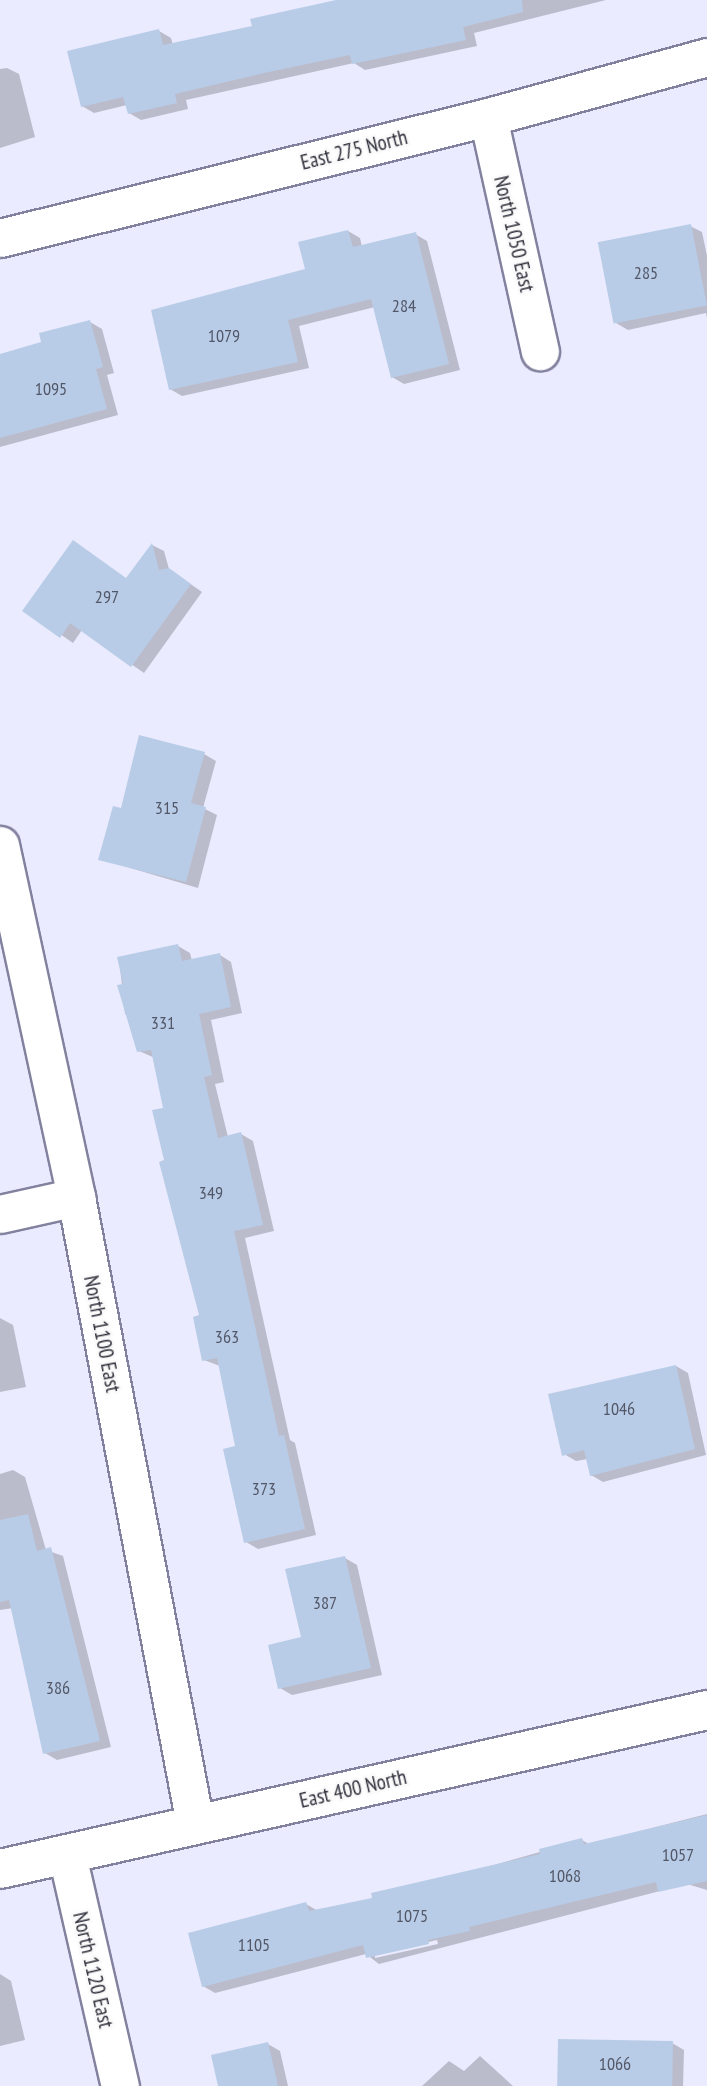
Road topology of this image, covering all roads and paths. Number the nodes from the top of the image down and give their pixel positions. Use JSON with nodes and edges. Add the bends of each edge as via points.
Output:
{"nodes":[{"id":1,"x":707,"y":57,"type":"edge"},
{"id":2,"x":488,"y":117,"type":"junction"},
{"id":3,"x":0,"y":238,"type":"edge"},
{"id":4,"x":540,"y":352,"type":"dead end"},
{"id":5,"x":0,"y":845,"type":"edge"},
{"id":6,"x":76,"y":1197,"type":"junction"},
{"id":7,"x":0,"y":1214,"type":"edge"},
{"id":8,"x":707,"y":1710,"type":"edge"},
{"id":9,"x":195,"y":1824,"type":"junction"},
{"id":10,"x":67,"y":1855,"type":"junction"},
{"id":11,"x":0,"y":1869,"type":"edge"},
{"id":12,"x":120,"y":2086,"type":"edge"}],
"edges":[{"from":1,"to":2,"type":"street","name":"East 275 North"},
{"from":2,"to":3,"type":"street","name":"East 275 North"},
{"from":2,"to":4,"type":"street","name":"North 1050 East"},
{"from":5,"to":6,"type":"street","name":"North 1100 East"},
{"from":6,"to":7,"type":"street"},
{"from":6,"to":9,"type":"street","name":"North 1100 East"},
{"from":8,"to":9,"type":"street","name":"East 400 North"},
{"from":9,"to":10,"type":"street","name":"East 400 North"},
{"from":10,"to":11,"type":"street","name":"East 400 North"},
{"from":10,"to":12,"type":"street","name":"North 1120 East"}]}
